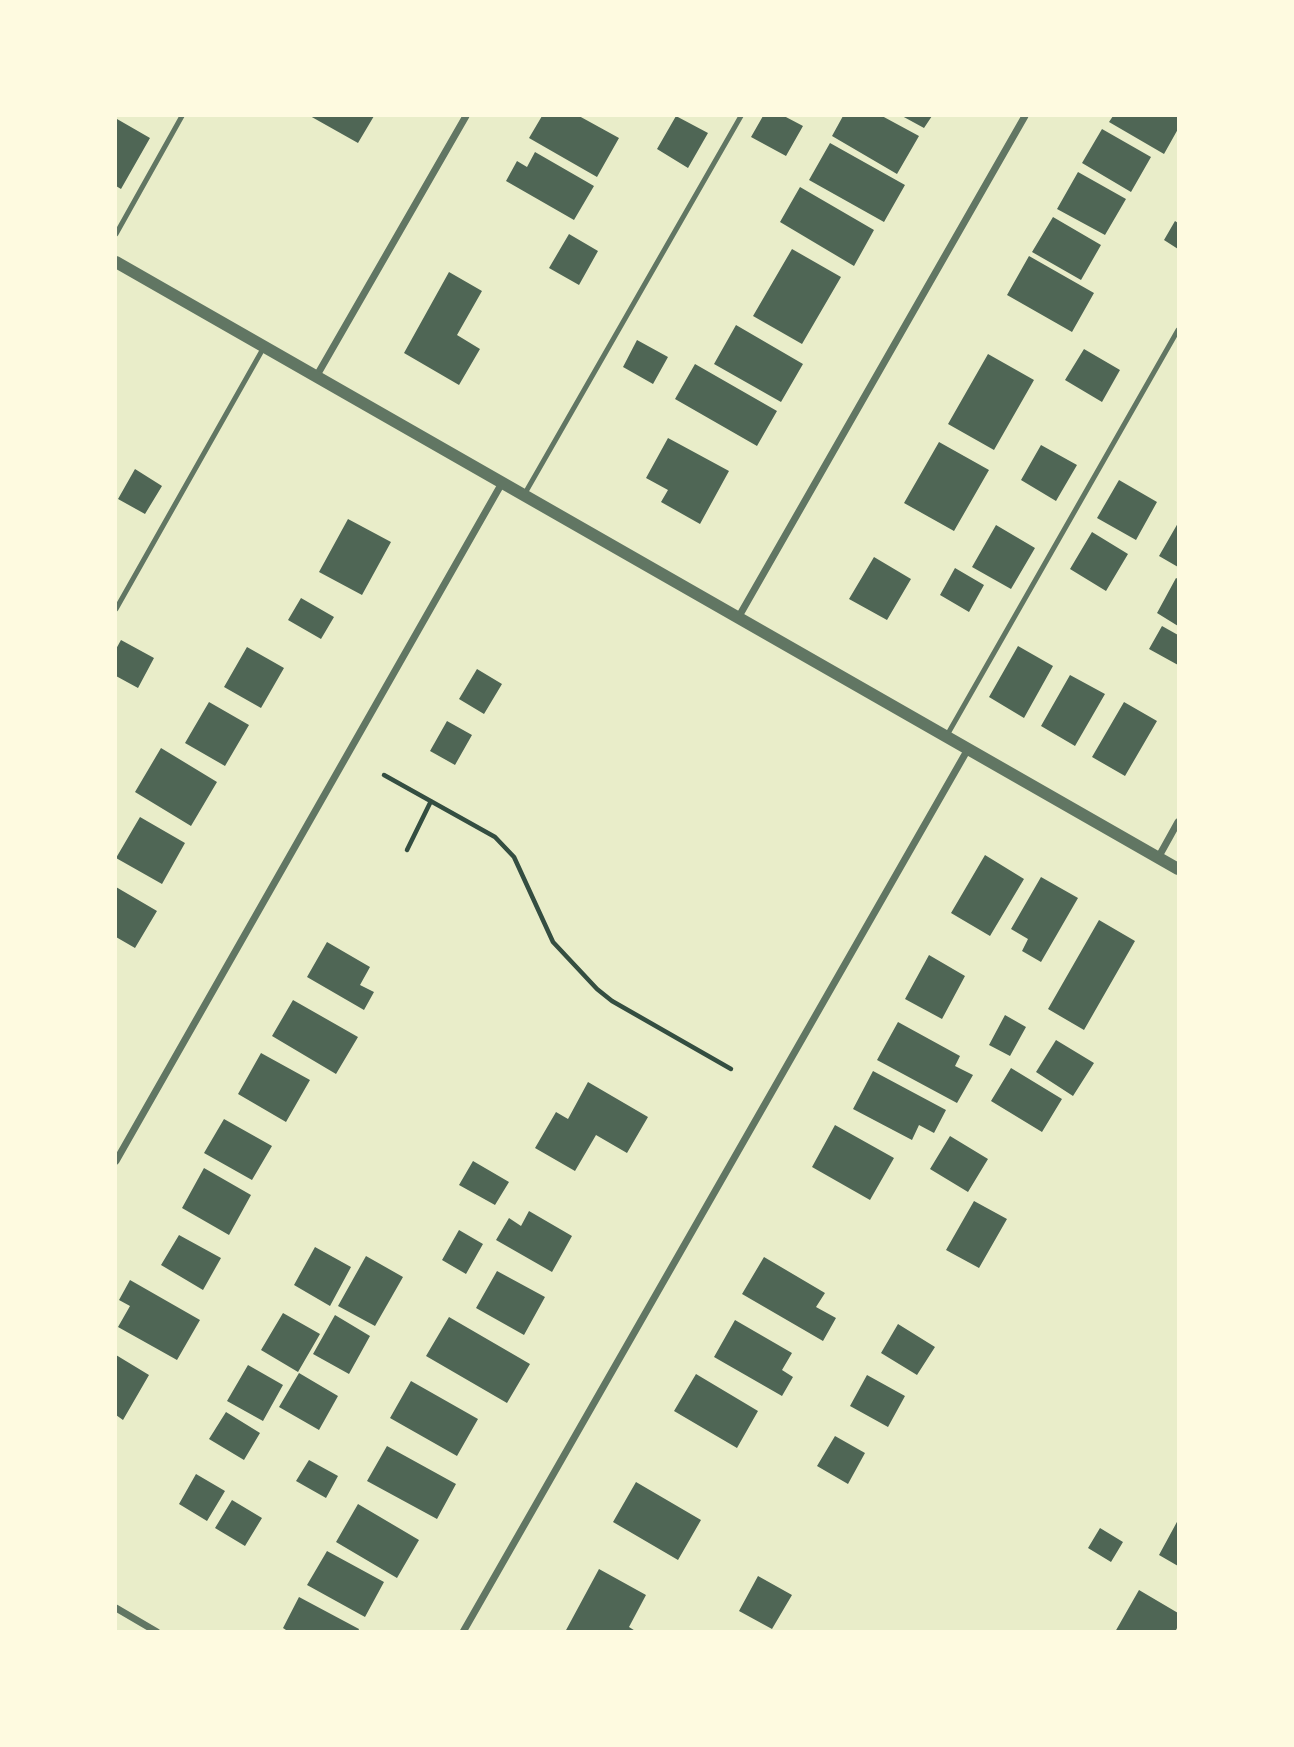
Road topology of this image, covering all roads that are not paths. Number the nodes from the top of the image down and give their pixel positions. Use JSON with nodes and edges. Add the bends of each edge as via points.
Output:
{"nodes":[{"id":1,"x":182,"y":116,"type":"edge"},
{"id":2,"x":466,"y":116,"type":"edge"},
{"id":3,"x":741,"y":116,"type":"edge"},
{"id":4,"x":1025,"y":116,"type":"edge"},
{"id":5,"x":116,"y":234,"type":"edge"},
{"id":6,"x":116,"y":262,"type":"edge"},
{"id":7,"x":1178,"y":331,"type":"edge"},
{"id":8,"x":264,"y":347,"type":"junction"},
{"id":9,"x":316,"y":377,"type":"junction"},
{"id":10,"x":502,"y":482,"type":"junction"},
{"id":11,"x":524,"y":495,"type":"junction"},
{"id":12,"x":116,"y":609,"type":"edge"},
{"id":13,"x":738,"y":618,"type":"junction"},
{"id":14,"x":946,"y":737,"type":"junction"},
{"id":15,"x":968,"y":749,"type":"junction"},
{"id":16,"x":1178,"y":822,"type":"edge"},
{"id":17,"x":1158,"y":858,"type":"junction"},
{"id":18,"x":1178,"y":869,"type":"edge"},
{"id":19,"x":116,"y":1161,"type":"edge"},
{"id":20,"x":116,"y":1608,"type":"edge"},
{"id":21,"x":157,"y":1632,"type":"edge"},
{"id":22,"x":463,"y":1632,"type":"edge"}],
"edges":[{"from":1,"to":5,"type":"lane"},
{"from":2,"to":9,"type":"street"},
{"from":3,"to":11,"type":"lane"},
{"from":4,"to":13,"type":"street"},
{"from":6,"to":8,"type":"street"},
{"from":7,"to":14,"type":"lane"},
{"from":8,"to":9,"type":"street"},
{"from":8,"to":12,"type":"lane"},
{"from":9,"to":10,"type":"street"},
{"from":10,"to":11,"type":"street"},
{"from":10,"to":19,"type":"street"},
{"from":11,"to":13,"type":"street"},
{"from":13,"to":14,"type":"street"},
{"from":14,"to":15,"type":"street"},
{"from":15,"to":17,"type":"street"},
{"from":15,"to":22,"type":"street"},
{"from":16,"to":17,"type":"street"},
{"from":17,"to":18,"type":"street"},
{"from":20,"to":21,"type":"street"}]}
